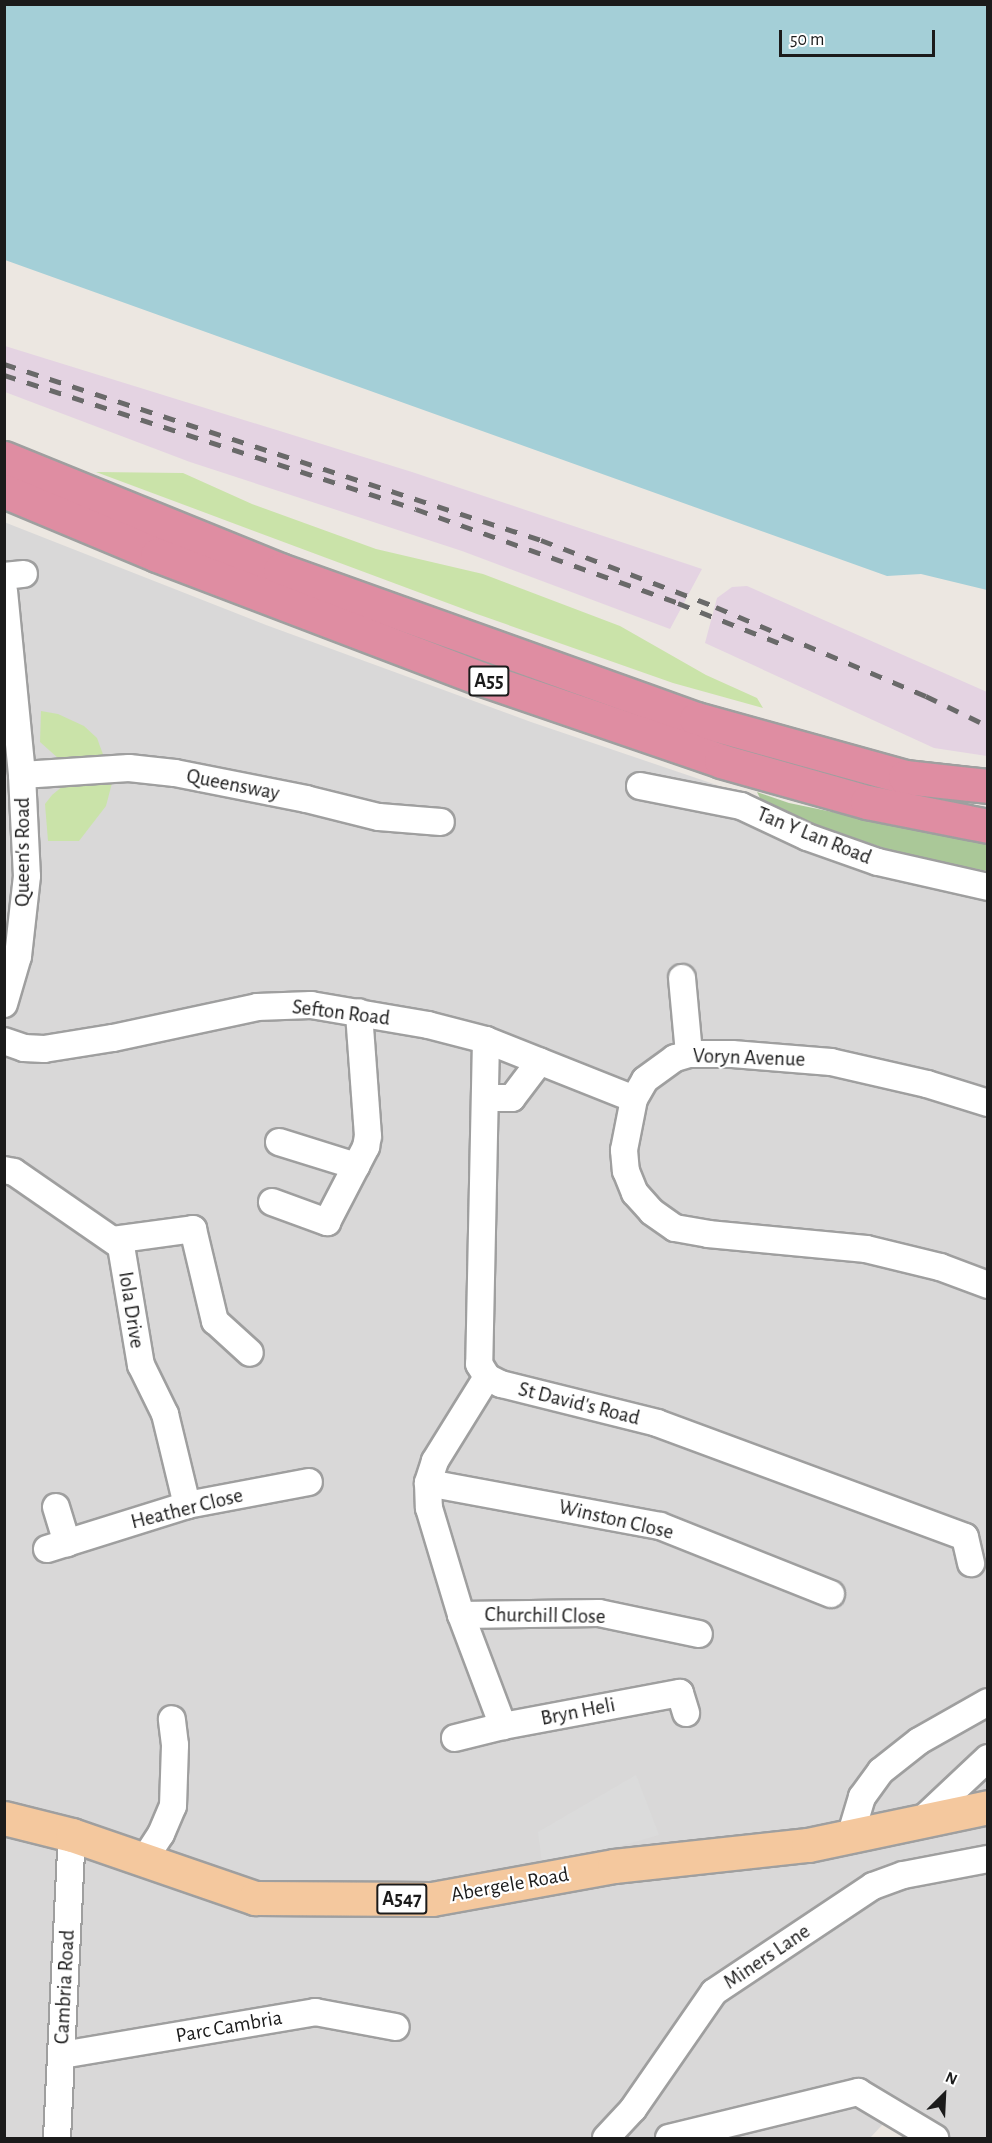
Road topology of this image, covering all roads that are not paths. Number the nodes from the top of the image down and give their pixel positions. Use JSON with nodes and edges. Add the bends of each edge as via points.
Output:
{"nodes":[{"id":1,"x":4,"y":458,"type":"edge"},
{"id":2,"x":4,"y":491,"type":"edge"},
{"id":3,"x":4,"y":591,"type":"edge"},
{"id":4,"x":22,"y":774,"type":"junction"},
{"id":5,"x":640,"y":786,"type":"dead end"},
{"id":6,"x":987,"y":786,"type":"edge"},
{"id":7,"x":441,"y":822,"type":"dead end"},
{"id":8,"x":987,"y":826,"type":"edge"},
{"id":9,"x":16,"y":878,"type":"edge"},
{"id":10,"x":987,"y":887,"type":"edge"},
{"id":11,"x":682,"y":978,"type":"dead end"},
{"id":12,"x":4,"y":1004,"type":"edge"},
{"id":13,"x":358,"y":1012,"type":"junction"},
{"id":14,"x":486,"y":1040,"type":"junction"},
{"id":15,"x":4,"y":1041,"type":"edge"},
{"id":16,"x":688,"y":1054,"type":"junction"},
{"id":17,"x":540,"y":1061,"type":"junction"},
{"id":18,"x":484,"y":1098,"type":"junction"},
{"id":19,"x":634,"y":1099,"type":"junction"},
{"id":20,"x":987,"y":1103,"type":"edge"},
{"id":21,"x":279,"y":1142,"type":"dead end"},
{"id":22,"x":356,"y":1166,"type":"junction"},
{"id":23,"x":4,"y":1170,"type":"edge"},
{"id":24,"x":272,"y":1202,"type":"dead end"},
{"id":25,"x":113,"y":1240,"type":"junction"},
{"id":26,"x":987,"y":1285,"type":"edge"},
{"id":27,"x":250,"y":1353,"type":"dead end"},
{"id":28,"x":487,"y":1377,"type":"junction"},
{"id":29,"x":310,"y":1480,"type":"dead end"},
{"id":30,"x":428,"y":1483,"type":"junction"},
{"id":31,"x":187,"y":1505,"type":"junction"},
{"id":32,"x":56,"y":1507,"type":"dead end"},
{"id":33,"x":971,"y":1563,"type":"dead end"},
{"id":34,"x":831,"y":1594,"type":"dead end"},
{"id":35,"x":461,"y":1615,"type":"junction"},
{"id":36,"x":699,"y":1634,"type":"dead end"},
{"id":37,"x":987,"y":1702,"type":"edge"},
{"id":38,"x":686,"y":1713,"type":"dead end"},
{"id":39,"x":172,"y":1719,"type":"dead end"},
{"id":40,"x":503,"y":1726,"type":"junction"},
{"id":41,"x":455,"y":1738,"type":"dead end"},
{"id":42,"x":987,"y":1758,"type":"edge"},
{"id":43,"x":987,"y":1807,"type":"edge"},
{"id":44,"x":4,"y":1818,"type":"edge"},
{"id":45,"x":923,"y":1819,"type":"junction"},
{"id":46,"x":72,"y":1835,"type":"junction"},
{"id":47,"x":850,"y":1837,"type":"junction"},
{"id":48,"x":987,"y":1859,"type":"edge"},
{"id":49,"x":144,"y":1860,"type":"junction"},
{"id":50,"x":396,"y":2027,"type":"dead end"},
{"id":51,"x":62,"y":2055,"type":"junction"},
{"id":52,"x":57,"y":2139,"type":"edge"},
{"id":53,"x":606,"y":2139,"type":"edge"},
{"id":54,"x":669,"y":2139,"type":"edge"},
{"id":55,"x":935,"y":2139,"type":"edge"}],
"edges":[{"from":1,"to":6,"type":"highway","number":"A55","via":[[280,570],[696,719],[905,777]]},
{"from":2,"to":8,"type":"highway","number":"A55","via":[[157,555],[482,679],[699,753],[867,802]]},
{"from":3,"to":4,"type":"street","name":"Queen's Road"},
{"from":4,"to":7,"type":"street","name":"Queensway","via":[[129,768],[175,773],[379,817]]},
{"from":4,"to":9,"type":"street","name":"Queen's Road"},
{"from":5,"to":10,"type":"street","name":"Tan Y Lan Road","via":[[741,806],[807,837],[878,862]]},
{"from":9,"to":12,"type":"street","name":"Queen's Road","via":[[18,956]]},
{"from":11,"to":16,"type":"street"},
{"from":13,"to":14,"type":"street","name":"Sefton Road"},
{"from":13,"to":15,"type":"street","name":"Sefton Road","via":[[311,1005],[257,1007],[44,1049]]},
{"from":13,"to":22,"type":"street","via":[[368,1136]]},
{"from":14,"to":17,"type":"street","name":"Sefton Road"},
{"from":14,"to":18,"type":"street"},
{"from":16,"to":19,"type":"street","name":"Voryn Avenue","via":[[657,1068]]},
{"from":16,"to":20,"type":"street","name":"Voryn Avenue","via":[[831,1062],[927,1084]]},
{"from":17,"to":18,"type":"street","via":[[512,1098]]},
{"from":17,"to":19,"type":"street","name":"Sefton Road"},
{"from":18,"to":28,"type":"street","via":[[479,1364]]},
{"from":19,"to":26,"type":"street","name":"Voryn Avenue","via":[[624,1150],[626,1171],[635,1193],[652,1212],[675,1228],[866,1249],[940,1267]]},
{"from":21,"to":22,"type":"street"},
{"from":22,"to":24,"type":"street","via":[[327,1222]]},
{"from":23,"to":25,"type":"street","via":[[14,1172]]},
{"from":25,"to":27,"type":"street","via":[[193,1229],[215,1321]]},
{"from":25,"to":31,"type":"street","name":"Iola Drive","via":[[121,1246],[141,1365],[165,1414]]},
{"from":28,"to":30,"type":"street","name":"Churchill Close","via":[[435,1461]]},
{"from":28,"to":33,"type":"street","name":"St David's Road","via":[[501,1384],[657,1423],[965,1537]]},
{"from":29,"to":31,"type":"street","name":"Heather Close"},
{"from":30,"to":34,"type":"street","name":"Winston Close","via":[[660,1526]]},
{"from":30,"to":35,"type":"street","name":"Churchill Close","via":[[429,1508]]},
{"from":31,"to":32,"type":"street","name":"Heather Close","via":[[57,1546]]},
{"from":35,"to":36,"type":"street","name":"Churchill Close","via":[[599,1613]]},
{"from":35,"to":40,"type":"street","name":"Churchill Close"},
{"from":37,"to":47,"type":"street","via":[[920,1741],[881,1771],[862,1797]]},
{"from":38,"to":40,"type":"street","name":"Bryn Heli","via":[[680,1693]]},
{"from":39,"to":49,"type":"street","via":[[173,1806]]},
{"from":40,"to":41,"type":"street","name":"Bryn Heli"},
{"from":42,"to":45,"type":"street"},
{"from":43,"to":45,"type":"main road","name":"Abergele Road","number":"A547"},
{"from":44,"to":46,"type":"main road","name":"Abergele Road","number":"A547"},
{"from":45,"to":47,"type":"main road","name":"Abergele Road","number":"A547"},
{"from":46,"to":49,"type":"main road","name":"Abergele Road","number":"A547"},
{"from":46,"to":51,"type":"street","name":"Cambria Road"},
{"from":47,"to":49,"type":"main road","name":"Abergele Road","number":"A547","via":[[614,1866],[432,1899],[255,1898]]},
{"from":48,"to":53,"type":"street","name":"Miners Lane","via":[[903,1875],[873,1886],[714,1992],[633,2109]]},
{"from":50,"to":51,"type":"street","name":"Parc Cambria","via":[[315,2012]]},
{"from":51,"to":52,"type":"street","name":"Cambria Road"},
{"from":54,"to":55,"type":"street","via":[[858,2092]]}]}
